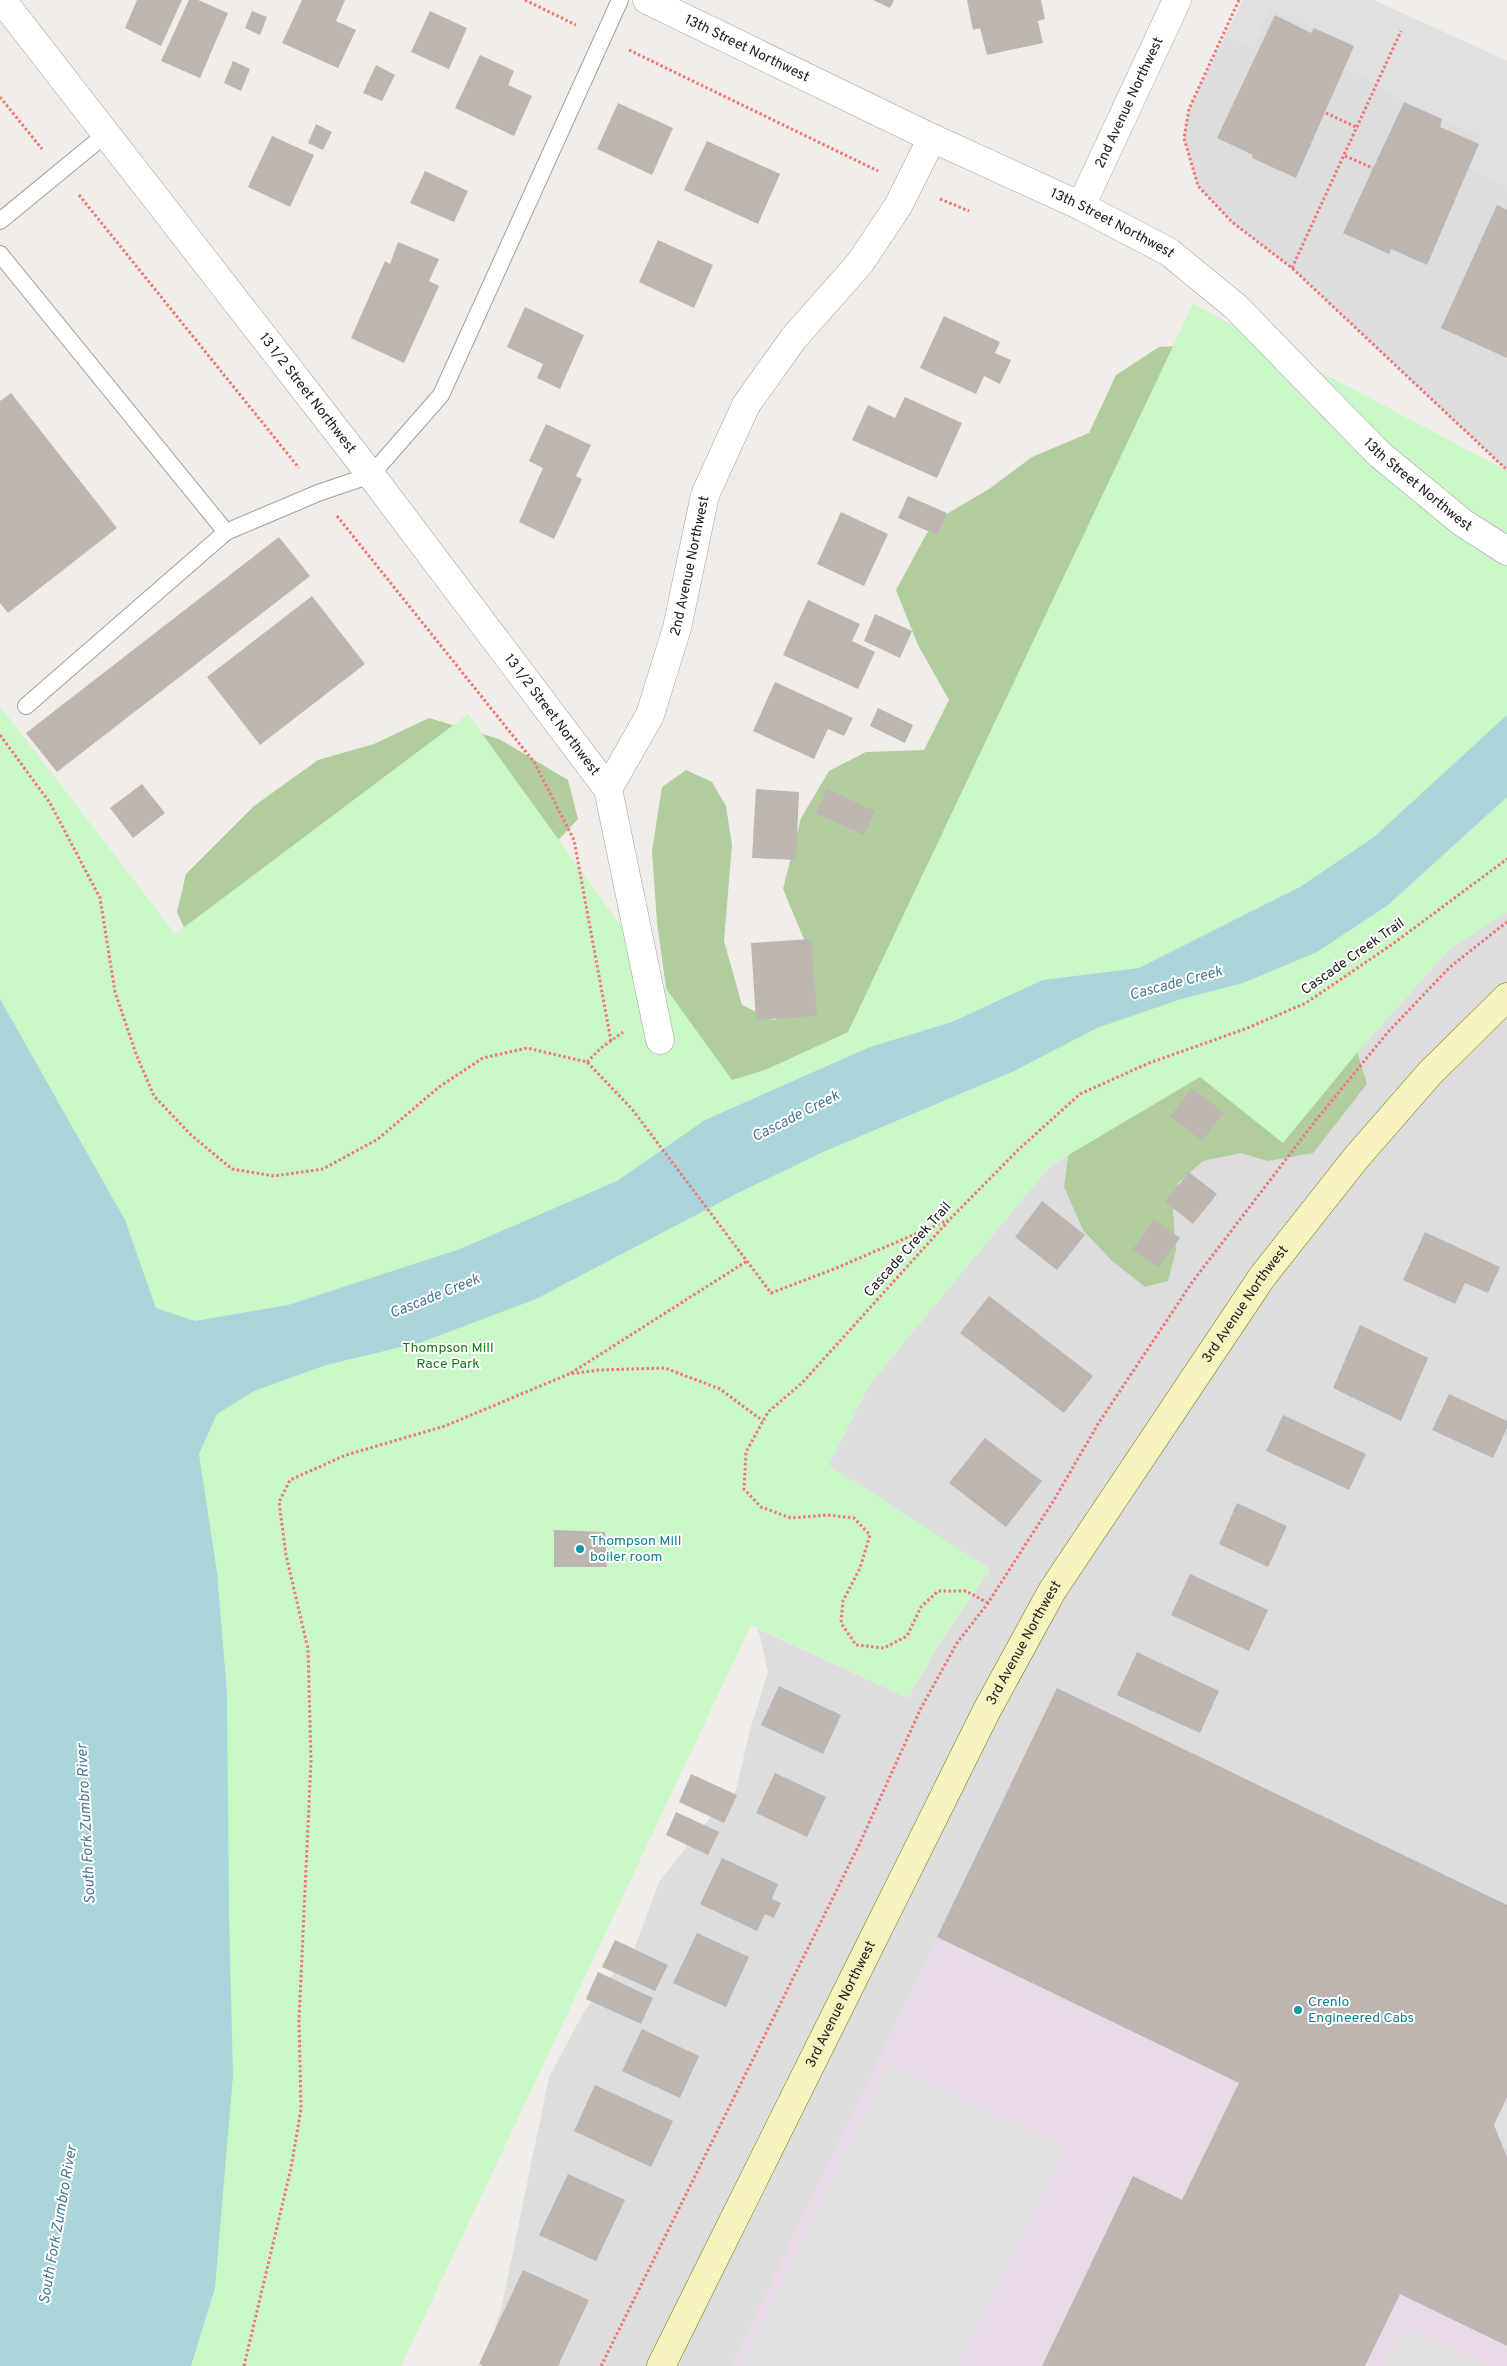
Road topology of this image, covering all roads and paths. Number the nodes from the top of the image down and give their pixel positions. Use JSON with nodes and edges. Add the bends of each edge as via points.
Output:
{"nodes":[{"id":1,"x":2,"y":0,"type":"edge"},
{"id":2,"x":525,"y":0,"type":"edge"},
{"id":3,"x":620,"y":0,"type":"edge"},
{"id":4,"x":647,"y":0,"type":"edge"},
{"id":5,"x":1176,"y":0,"type":"edge"},
{"id":6,"x":1239,"y":0,"type":"edge"},
{"id":7,"x":1401,"y":31,"type":"dead end"},
{"id":8,"x":603,"y":38,"type":"junction"},
{"id":9,"x":0,"y":97,"type":"edge"},
{"id":10,"x":1326,"y":113,"type":"dead end"},
{"id":11,"x":1358,"y":128,"type":"junction"},
{"id":12,"x":106,"y":134,"type":"junction"},
{"id":13,"x":932,"y":138,"type":"junction"},
{"id":14,"x":1345,"y":156,"type":"junction"},
{"id":15,"x":1373,"y":168,"type":"dead end"},
{"id":16,"x":59,"y":171,"type":"junction"},
{"id":17,"x":908,"y":186,"type":"junction"},
{"id":18,"x":1081,"y":206,"type":"junction"},
{"id":19,"x":969,"y":211,"type":"dead end"},
{"id":20,"x":0,"y":221,"type":"edge"},
{"id":21,"x":0,"y":254,"type":"edge"},
{"id":22,"x":1292,"y":268,"type":"junction"},
{"id":23,"x":1507,"y":470,"type":"edge"},
{"id":24,"x":371,"y":475,"type":"junction"},
{"id":25,"x":318,"y":493,"type":"junction"},
{"id":26,"x":226,"y":532,"type":"junction"},
{"id":27,"x":1507,"y":551,"type":"edge"},
{"id":28,"x":26,"y":706,"type":"dead end"},
{"id":29,"x":0,"y":735,"type":"edge"},
{"id":30,"x":608,"y":789,"type":"junction"},
{"id":31,"x":1507,"y":859,"type":"edge"},
{"id":32,"x":1507,"y":922,"type":"edge"},
{"id":33,"x":1507,"y":997,"type":"edge"},
{"id":34,"x":659,"y":1033,"type":"joint"},
{"id":35,"x":611,"y":1041,"type":"junction"},
{"id":36,"x":587,"y":1062,"type":"junction"},
{"id":37,"x":951,"y":1218,"type":"junction"},
{"id":38,"x":747,"y":1260,"type":"junction"},
{"id":39,"x":569,"y":1374,"type":"junction"},
{"id":40,"x":763,"y":1421,"type":"junction"},
{"id":41,"x":988,"y":1603,"type":"junction"},
{"id":42,"x":244,"y":2366,"type":"edge"},
{"id":43,"x":601,"y":2366,"type":"edge"},
{"id":44,"x":661,"y":2366,"type":"edge"}],
"edges":[{"from":1,"to":12,"type":"street","name":"13 1/2 Street Northwest"},
{"from":2,"to":8,"type":"path"},
{"from":3,"to":8,"type":"lane"},
{"from":4,"to":13,"type":"street","name":"13th Street Northwest"},
{"from":5,"to":18,"type":"street","name":"2nd Avenue Northwest"},
{"from":6,"to":22,"type":"path","via":[[1189,109],[1184,138],[1198,186],[1232,222]]},
{"from":7,"to":11,"type":"path"},
{"from":8,"to":17,"type":"path"},
{"from":8,"to":24,"type":"lane","via":[[441,396]]},
{"from":9,"to":16,"type":"path"},
{"from":10,"to":11,"type":"path"},
{"from":11,"to":14,"type":"path"},
{"from":12,"to":16,"type":"lane"},
{"from":12,"to":24,"type":"street","name":"13 1/2 Street Northwest"},
{"from":13,"to":17,"type":"street","name":"2nd Avenue Northwest"},
{"from":13,"to":18,"type":"street","name":"13th Street Northwest"},
{"from":14,"to":15,"type":"path"},
{"from":14,"to":22,"type":"path"},
{"from":16,"to":20,"type":"lane"},
{"from":16,"to":25,"type":"path"},
{"from":17,"to":19,"type":"path"},
{"from":17,"to":30,"type":"street","name":"2nd Avenue Northwest","via":[[860,262],[793,340],[746,405],[706,495],[677,628],[650,715]]},
{"from":18,"to":27,"type":"street","name":"13th Street Northwest","via":[[1169,252],[1236,307],[1378,453],[1463,523]]},
{"from":21,"to":26,"type":"lane"},
{"from":22,"to":23,"type":"path"},
{"from":24,"to":25,"type":"lane"},
{"from":24,"to":30,"type":"street","name":"13 1/2 Street Northwest"},
{"from":25,"to":26,"type":"lane"},
{"from":25,"to":35,"type":"path","via":[[534,762],[574,840]]},
{"from":26,"to":28,"type":"lane"},
{"from":29,"to":36,"type":"path","via":[[50,803],[100,898],[115,992],[154,1096],[191,1135],[232,1170],[274,1176],[323,1169],[378,1139],[439,1087],[484,1058],[527,1048]]},
{"from":30,"to":34,"type":"street"},
{"from":31,"to":37,"type":"path","name":"Cascade Creek Trail","via":[[1306,1003],[1245,1029],[1149,1063],[1080,1094]]},
{"from":32,"to":41,"type":"path","via":[[1450,967],[1388,1032],[1198,1273],[1098,1424]]},
{"from":33,"to":44,"type":"main road","name":"3rd Avenue Northwest","via":[[1417,1087],[1356,1158],[1262,1278],[1052,1592],[987,1710]]},
{"from":34,"to":35,"type":"path","via":[[625,1031]]},
{"from":35,"to":36,"type":"path"},
{"from":36,"to":38,"type":"path","via":[[632,1109]]},
{"from":37,"to":38,"type":"path","via":[[771,1293]]},
{"from":37,"to":40,"type":"path","name":"Cascade Creek Trail","via":[[859,1322],[802,1383],[768,1412]]},
{"from":38,"to":39,"type":"path"},
{"from":39,"to":40,"type":"path","via":[[665,1368],[720,1389]]},
{"from":39,"to":42,"type":"path","via":[[445,1426],[346,1455],[298,1476],[290,1480],[279,1502],[286,1554],[308,1649],[312,1761],[299,2020],[301,2109],[291,2168]]},
{"from":40,"to":41,"type":"path","name":"Cascade Creek Trail","via":[[746,1452],[744,1489],[761,1507],[791,1518],[828,1514],[854,1518],[870,1535],[860,1568],[843,1601],[842,1623],[856,1645],[884,1648],[907,1636],[921,1607],[938,1592],[966,1590]]},
{"from":41,"to":43,"type":"path","via":[[957,1643],[921,1708],[859,1845]]}]}
